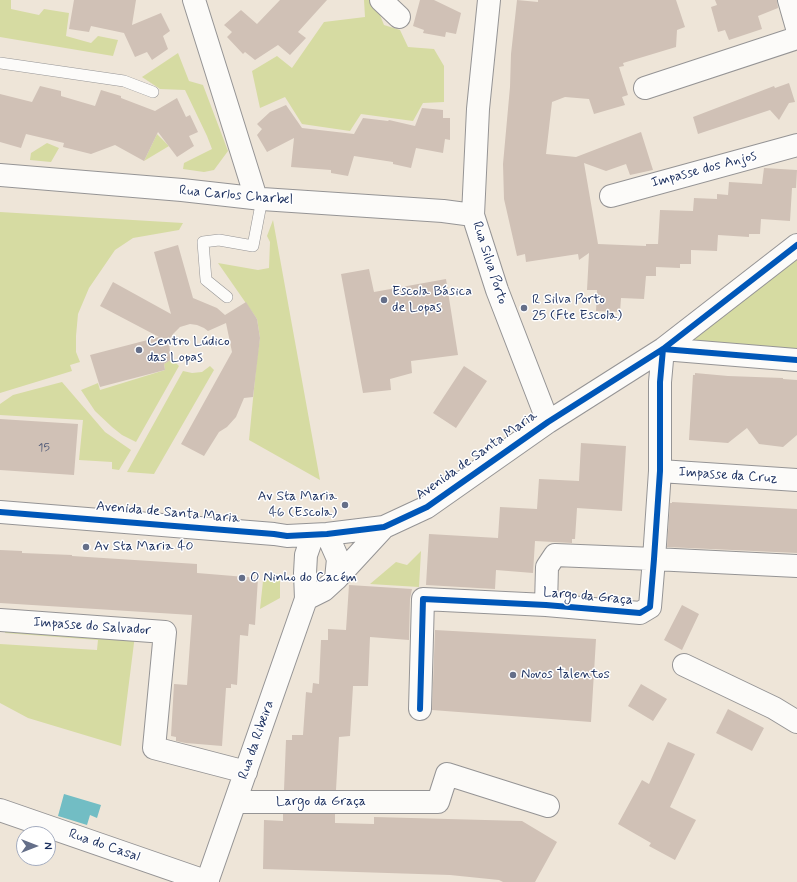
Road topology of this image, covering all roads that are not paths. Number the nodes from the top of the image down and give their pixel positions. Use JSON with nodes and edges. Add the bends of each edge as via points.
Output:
{"nodes":[{"id":1,"x":194,"y":0,"type":"edge"},
{"id":2,"x":381,"y":0,"type":"edge"},
{"id":3,"x":488,"y":0,"type":"edge"},
{"id":4,"x":789,"y":0,"type":"edge"},
{"id":5,"x":399,"y":17,"type":"dead end"},
{"id":6,"x":797,"y":28,"type":"edge"},
{"id":7,"x":797,"y":38,"type":"edge"},
{"id":8,"x":0,"y":63,"type":"edge"},
{"id":9,"x":645,"y":88,"type":"dead end"},
{"id":10,"x":153,"y":92,"type":"dead end"},
{"id":11,"x":797,"y":145,"type":"edge"},
{"id":12,"x":0,"y":175,"type":"edge"},
{"id":13,"x":612,"y":196,"type":"dead end"},
{"id":14,"x":259,"y":199,"type":"junction"},
{"id":15,"x":473,"y":215,"type":"junction"},
{"id":16,"x":797,"y":245,"type":"edge"},
{"id":17,"x":227,"y":297,"type":"dead end"},
{"id":18,"x":663,"y":349,"type":"junction"},
{"id":19,"x":797,"y":360,"type":"edge"},
{"id":20,"x":548,"y":422,"type":"junction"},
{"id":21,"x":660,"y":471,"type":"junction"},
{"id":22,"x":797,"y":480,"type":"edge"},
{"id":23,"x":0,"y":512,"type":"edge"},
{"id":24,"x":384,"y":528,"type":"junction"},
{"id":25,"x":320,"y":535,"type":"junction"},
{"id":26,"x":287,"y":536,"type":"junction"},
{"id":27,"x":654,"y":559,"type":"junction"},
{"id":28,"x":797,"y":566,"type":"edge"},
{"id":29,"x":336,"y":579,"type":"junction"},
{"id":30,"x":306,"y":599,"type":"junction"},
{"id":31,"x":546,"y":605,"type":"junction"},
{"id":32,"x":0,"y":620,"type":"edge"},
{"id":33,"x":684,"y":665,"type":"dead end"},
{"id":34,"x":420,"y":709,"type":"dead end"},
{"id":35,"x":797,"y":722,"type":"edge"},
{"id":36,"x":246,"y":772,"type":"junction"},
{"id":37,"x":236,"y":802,"type":"junction"},
{"id":38,"x":548,"y":806,"type":"dead end"},
{"id":39,"x":0,"y":810,"type":"edge"},
{"id":40,"x":207,"y":882,"type":"edge"}],
"edges":[{"from":1,"to":14,"type":"street"},
{"from":2,"to":5,"type":"street"},
{"from":3,"to":15,"type":"street","name":"Rua Silva Porto","via":[[478,109]]},
{"from":4,"to":6,"type":"street"},
{"from":7,"to":9,"type":"street"},
{"from":8,"to":10,"type":"lane","via":[[124,81]]},
{"from":11,"to":13,"type":"street","name":"Impasse dos Anjos"},
{"from":12,"to":14,"type":"street","name":"Rua Carlos Charbel"},
{"from":14,"to":15,"type":"street","name":"Rua Carlos Charbel"},
{"from":14,"to":17,"type":"lane","via":[[252,246],[218,240],[203,242],[206,280]]},
{"from":15,"to":20,"type":"street","name":"Rua Silva Porto","via":[[497,290]]},
{"from":16,"to":18,"type":"street","name":"Avenida de Santa Maria"},
{"from":18,"to":19,"type":"street"},
{"from":18,"to":20,"type":"street","name":"Avenida de Santa Maria"},
{"from":18,"to":21,"type":"street","name":"Largo da Graça","via":[[660,382]]},
{"from":20,"to":24,"type":"street","name":"Avenida de Santa Maria","via":[[427,507]]},
{"from":21,"to":22,"type":"street","name":"Impasse da Cruz"},
{"from":21,"to":27,"type":"street","name":"Largo da Graça"},
{"from":23,"to":26,"type":"street","name":"Avenida de Santa Maria"},
{"from":24,"to":25,"type":"street","name":"Avenida de Santa Maria"},
{"from":24,"to":29,"type":"street"},
{"from":25,"to":26,"type":"street","name":"Avenida de Santa Maria"},
{"from":25,"to":29,"type":"street","via":[[338,559]]},
{"from":25,"to":30,"type":"street","name":"Rua da Ribeira","via":[[306,555]]},
{"from":26,"to":30,"type":"street"},
{"from":27,"to":28,"type":"street"},
{"from":27,"to":31,"type":"street","name":"Largo da Graça","via":[[555,555],[547,568]]},
{"from":27,"to":31,"type":"street","name":"Largo da Graça","via":[[650,607],[640,613]]},
{"from":29,"to":30,"type":"street","via":[[324,590]]},
{"from":30,"to":36,"type":"street","name":"Rua da Ribeira"},
{"from":31,"to":34,"type":"street","name":"Largo da Graça","via":[[423,599]]},
{"from":32,"to":36,"type":"street","name":"Impasse do Salvador","via":[[165,632],[154,748]]},
{"from":33,"to":35,"type":"street","via":[[774,708]]},
{"from":36,"to":37,"type":"street","name":"Rua da Ribeira"},
{"from":37,"to":38,"type":"street","name":"Largo da Graça","via":[[438,802],[447,774]]},
{"from":37,"to":40,"type":"street","name":"Rua da Ribeira"},
{"from":39,"to":40,"type":"street","name":"Rua do Casal"}]}
